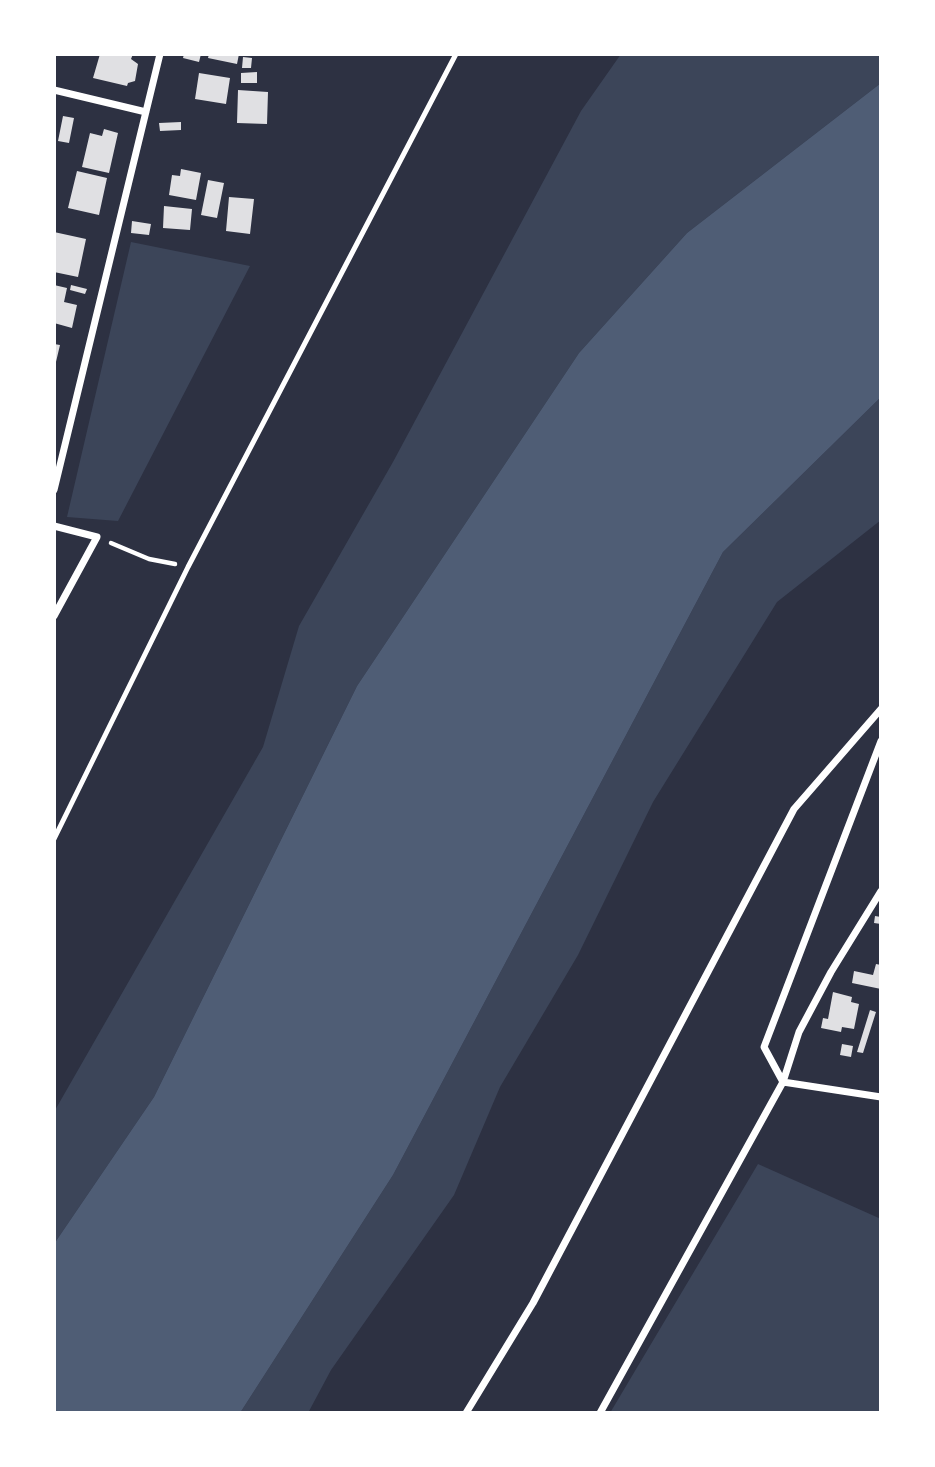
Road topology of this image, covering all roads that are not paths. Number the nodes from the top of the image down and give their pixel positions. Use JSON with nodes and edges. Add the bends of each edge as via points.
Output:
{"nodes":[{"id":1,"x":160,"y":54,"type":"edge"},
{"id":2,"x":456,"y":54,"type":"edge"},
{"id":3,"x":54,"y":90,"type":"edge"},
{"id":4,"x":146,"y":112,"type":"junction"},
{"id":5,"x":54,"y":490,"type":"edge"},
{"id":6,"x":54,"y":526,"type":"edge"},
{"id":7,"x":54,"y":616,"type":"edge"},
{"id":8,"x":881,"y":709,"type":"edge"},
{"id":9,"x":881,"y":741,"type":"edge"},
{"id":10,"x":54,"y":839,"type":"edge"},
{"id":11,"x":881,"y":891,"type":"edge"},
{"id":12,"x":783,"y":1083,"type":"junction"},
{"id":13,"x":881,"y":1097,"type":"edge"},
{"id":14,"x":466,"y":1413,"type":"edge"},
{"id":15,"x":600,"y":1413,"type":"edge"}],
"edges":[{"from":1,"to":4,"type":"street"},
{"from":2,"to":10,"type":"lane","via":[[188,567]]},
{"from":3,"to":4,"type":"street"},
{"from":4,"to":5,"type":"street"},
{"from":6,"to":7,"type":"street","via":[[97,537]]},
{"from":8,"to":14,"type":"street","via":[[794,809],[533,1303]]},
{"from":9,"to":12,"type":"street","via":[[764,1047]]},
{"from":11,"to":12,"type":"street","via":[[799,1032]]},
{"from":12,"to":13,"type":"street"},
{"from":12,"to":15,"type":"street"}]}
